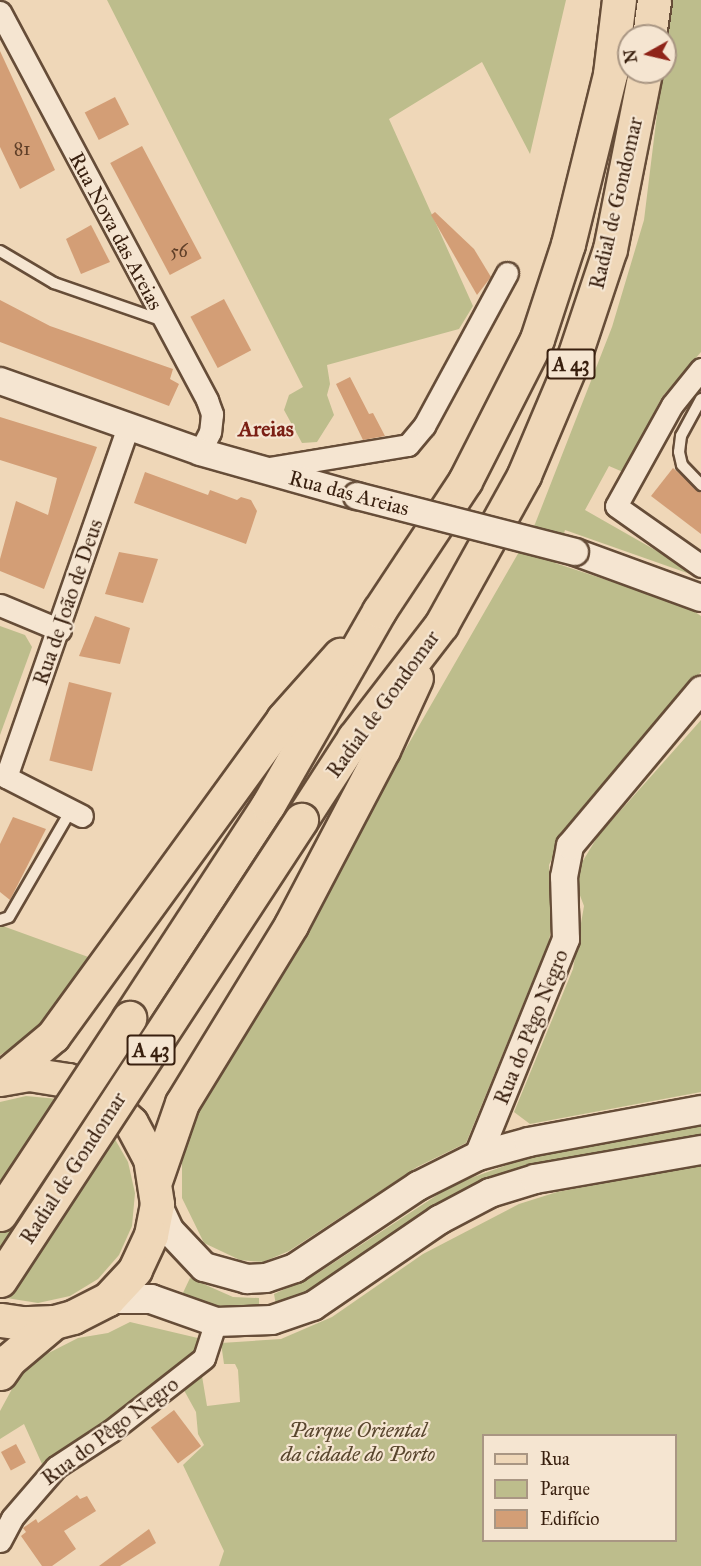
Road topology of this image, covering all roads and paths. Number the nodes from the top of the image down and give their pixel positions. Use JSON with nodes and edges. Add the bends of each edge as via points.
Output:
{"nodes":[{"id":1,"x":619,"y":0,"type":"edge"},
{"id":2,"x":654,"y":0,"type":"edge"},
{"id":3,"x":0,"y":12,"type":"edge"},
{"id":4,"x":651,"y":24,"type":"edge"},
{"id":5,"x":643,"y":84,"type":"edge"},
{"id":6,"x":0,"y":251,"type":"edge"},
{"id":7,"x":507,"y":273,"type":"dead end"},
{"id":8,"x":164,"y":321,"type":"junction"},
{"id":9,"x":701,"y":369,"type":"edge"},
{"id":10,"x":0,"y":381,"type":"edge"},
{"id":11,"x":701,"y":399,"type":"edge"},
{"id":12,"x":128,"y":426,"type":"junction"},
{"id":13,"x":200,"y":452,"type":"junction"},
{"id":14,"x":262,"y":469,"type":"junction"},
{"id":15,"x":701,"y":485,"type":"edge"},
{"id":16,"x":701,"y":566,"type":"edge"},
{"id":17,"x":701,"y":598,"type":"edge"},
{"id":18,"x":0,"y":605,"type":"edge"},
{"id":19,"x":379,"y":611,"type":"junction"},
{"id":20,"x":441,"y":625,"type":"junction"},
{"id":21,"x":60,"y":630,"type":"junction"},
{"id":22,"x":701,"y":690,"type":"edge"},
{"id":23,"x":3,"y":776,"type":"edge"},
{"id":24,"x":76,"y":813,"type":"joint"},
{"id":25,"x":0,"y":920,"type":"edge"},
{"id":26,"x":2,"y":1078,"type":"edge"},
{"id":27,"x":701,"y":1110,"type":"edge"},
{"id":28,"x":701,"y":1150,"type":"edge"},
{"id":29,"x":478,"y":1156,"type":"junction"},
{"id":30,"x":156,"y":1191,"type":"junction"},
{"id":31,"x":0,"y":1214,"type":"edge"},
{"id":32,"x":0,"y":1280,"type":"edge"},
{"id":33,"x":108,"y":1299,"type":"junction"},
{"id":34,"x":0,"y":1320,"type":"edge"},
{"id":35,"x":54,"y":1322,"type":"junction"},
{"id":36,"x":216,"y":1322,"type":"junction"},
{"id":37,"x":0,"y":1373,"type":"edge"},
{"id":38,"x":0,"y":1540,"type":"edge"}],
"edges":[{"from":1,"to":19,"type":"main road","name":"Radial de Gondomar","number":"A 43","via":[[610,74],[568,244],[537,339],[465,482]]},
{"from":2,"to":4,"type":"main road"},
{"from":3,"to":8,"type":"street","name":"Rua Nova das Areias"},
{"from":5,"to":20,"type":"main road","name":"Radial de Gondomar","number":"A 43","via":[[610,249],[575,354],[524,475]]},
{"from":6,"to":8,"type":"lane","via":[[54,283]]},
{"from":7,"to":14,"type":"street","via":[[424,426],[408,445]]},
{"from":8,"to":13,"type":"street","name":"Rua Nova das Areias","via":[[212,414],[210,432]]},
{"from":9,"to":16,"type":"street","via":[[672,405],[616,506]]},
{"from":10,"to":12,"type":"street","name":"Rua das Areias"},
{"from":11,"to":15,"type":"lane","via":[[681,436],[680,452],[682,465]]},
{"from":12,"to":13,"type":"street","name":"Rua das Areias"},
{"from":12,"to":21,"type":"street","name":"Rua de João de Deus"},
{"from":13,"to":14,"type":"street","name":"Rua das Areias"},
{"from":14,"to":17,"type":"street","name":"Rua das Areias","bridge":true,"via":[[574,552]]},
{"from":18,"to":21,"type":"street"},
{"from":19,"to":26,"type":"main road","via":[[283,719],[53,1036]]},
{"from":19,"to":31,"type":"main road","name":"Radial de Gondomar","number":"A 43","bridge":true,"via":[[268,805]]},
{"from":20,"to":30,"type":"main road","via":[[383,750],[291,925],[182,1102]]},
{"from":20,"to":32,"type":"main road","name":"Radial de Gondomar","number":"A 43","bridge":true,"via":[[354,738]]},
{"from":21,"to":23,"type":"street","name":"Rua de João de Deus"},
{"from":22,"to":29,"type":"street","name":"Rua do Pêgo Negro","via":[[570,846],[564,877],[566,939]]},
{"from":23,"to":24,"type":"street"},
{"from":24,"to":25,"type":"lane","via":[[9,917]]},
{"from":26,"to":30,"type":"main road","via":[[29,1074],[68,1080],[103,1096],[131,1124]]},
{"from":27,"to":29,"type":"main road","via":[[530,1142]]},
{"from":28,"to":36,"type":"main road","via":[[535,1179],[490,1193],[439,1220],[313,1306],[272,1320]]},
{"from":29,"to":30,"type":"main road","via":[[418,1186],[296,1268],[267,1278],[247,1279],[204,1268],[169,1230]]},
{"from":30,"to":33,"type":"main road","via":[[151,1235],[135,1270]]},
{"from":33,"to":35,"type":"main road","via":[[74,1317]]},
{"from":33,"to":36,"type":"main road","via":[[151,1299]]},
{"from":34,"to":35,"type":"main road"},
{"from":35,"to":37,"type":"main road","via":[[9,1360]]},
{"from":36,"to":38,"type":"street","name":"Rua do Pêgo Negro","via":[[204,1358],[111,1431],[56,1467],[19,1509]]}]}
